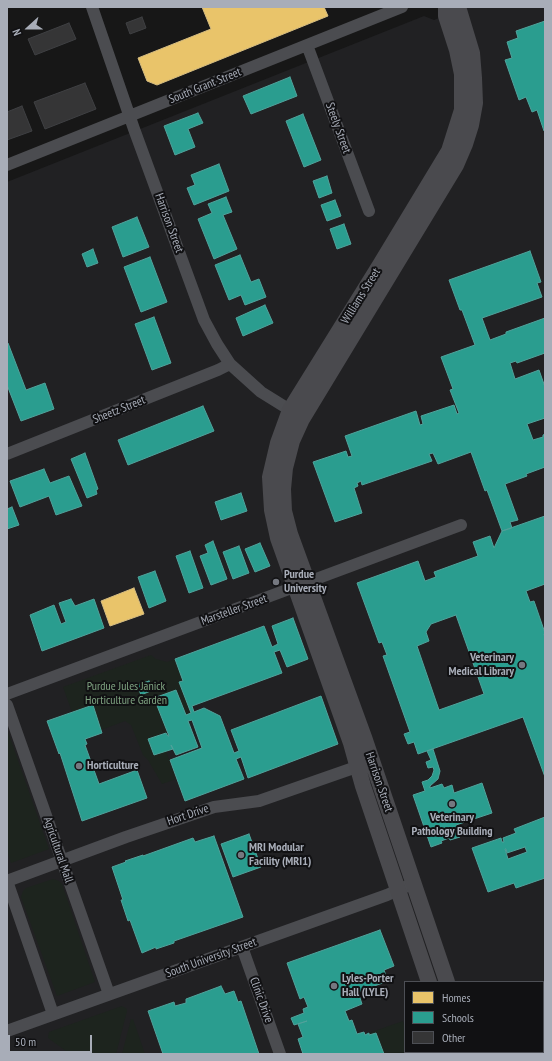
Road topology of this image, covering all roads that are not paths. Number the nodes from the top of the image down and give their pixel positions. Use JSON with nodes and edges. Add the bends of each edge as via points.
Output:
{"nodes":[{"id":1,"x":92,"y":7,"type":"edge"},
{"id":2,"x":402,"y":7,"type":"edge"},
{"id":3,"x":446,"y":7,"type":"edge"},
{"id":4,"x":456,"y":7,"type":"edge"},
{"id":5,"x":307,"y":45,"type":"junction"},
{"id":6,"x":130,"y":116,"type":"junction"},
{"id":7,"x":7,"y":164,"type":"edge"},
{"id":8,"x":369,"y":210,"type":"dead end"},
{"id":9,"x":230,"y":364,"type":"junction"},
{"id":10,"x":290,"y":410,"type":"junction"},
{"id":11,"x":7,"y":454,"type":"edge"},
{"id":12,"x":461,"y":525,"type":"dead end"},
{"id":13,"x":301,"y":585,"type":"junction"},
{"id":14,"x":7,"y":694,"type":"edge"},
{"id":15,"x":7,"y":705,"type":"edge"},
{"id":16,"x":365,"y":764,"type":"junction"},
{"id":17,"x":62,"y":861,"type":"junction"},
{"id":18,"x":7,"y":881,"type":"edge"},
{"id":19,"x":414,"y":883,"type":"junction"},
{"id":20,"x":399,"y":890,"type":"junction"},
{"id":21,"x":242,"y":947,"type":"junction"},
{"id":22,"x":429,"y":981,"type":"edge"},
{"id":23,"x":448,"y":981,"type":"edge"},
{"id":24,"x":109,"y":994,"type":"junction"},
{"id":25,"x":53,"y":1014,"type":"junction"},
{"id":26,"x":7,"y":1031,"type":"edge"},
{"id":27,"x":280,"y":1054,"type":"edge"}],
"edges":[{"from":1,"to":6,"type":"street","name":"Harrison Street"},
{"from":2,"to":5,"type":"street","name":"South Grant Street"},
{"from":3,"to":10,"type":"main road","name":"Williams Street","via":[[446,16],[462,74],[462,110],[449,152]]},
{"from":4,"to":13,"type":"main road","name":"Williams Street","via":[[472,53],[474,78],[471,125],[465,144],[456,165],[302,419],[290,448],[283,489],[284,511]]},
{"from":5,"to":6,"type":"street","name":"South Grant Street"},
{"from":5,"to":8,"type":"street","name":"Steely Street"},
{"from":6,"to":7,"type":"street","name":"South Grant Street"},
{"from":6,"to":9,"type":"street","name":"Harrison Street","via":[[204,320]]},
{"from":9,"to":10,"type":"street","name":"Harrison Street","via":[[261,392]]},
{"from":9,"to":11,"type":"street","name":"Sheetz Street"},
{"from":10,"to":13,"type":"main road","name":"Williams Street","via":[[278,443],[270,477],[272,510],[278,538]]},
{"from":12,"to":13,"type":"street","name":"Marsteller Street"},
{"from":13,"to":14,"type":"street","name":"Marsteller Street"},
{"from":13,"to":16,"type":"main road","name":"Harrison Street"},
{"from":15,"to":17,"type":"street","name":"Agricultural Mall"},
{"from":16,"to":17,"type":"street","name":"Hort Drive","via":[[259,802],[214,807]]},
{"from":16,"to":19,"type":"main road","name":"Harrison Street"},
{"from":16,"to":20,"type":"main road","name":"Harrison Street","via":[[363,786]]},
{"from":17,"to":18,"type":"street","name":"Hort Drive"},
{"from":17,"to":24,"type":"street","name":"Agricultural Mall"},
{"from":18,"to":25,"type":"street"},
{"from":19,"to":20,"type":"street","name":"South University Street"},
{"from":19,"to":23,"type":"main road","name":"Harrison Street"},
{"from":20,"to":21,"type":"street","name":"South University Street"},
{"from":20,"to":22,"type":"main road","name":"Harrison Street"},
{"from":21,"to":24,"type":"street","name":"South University Street"},
{"from":21,"to":27,"type":"street","name":"Clinic Drive"},
{"from":24,"to":25,"type":"street","name":"South University Street"},
{"from":25,"to":26,"type":"street","name":"South University Street"}]}
